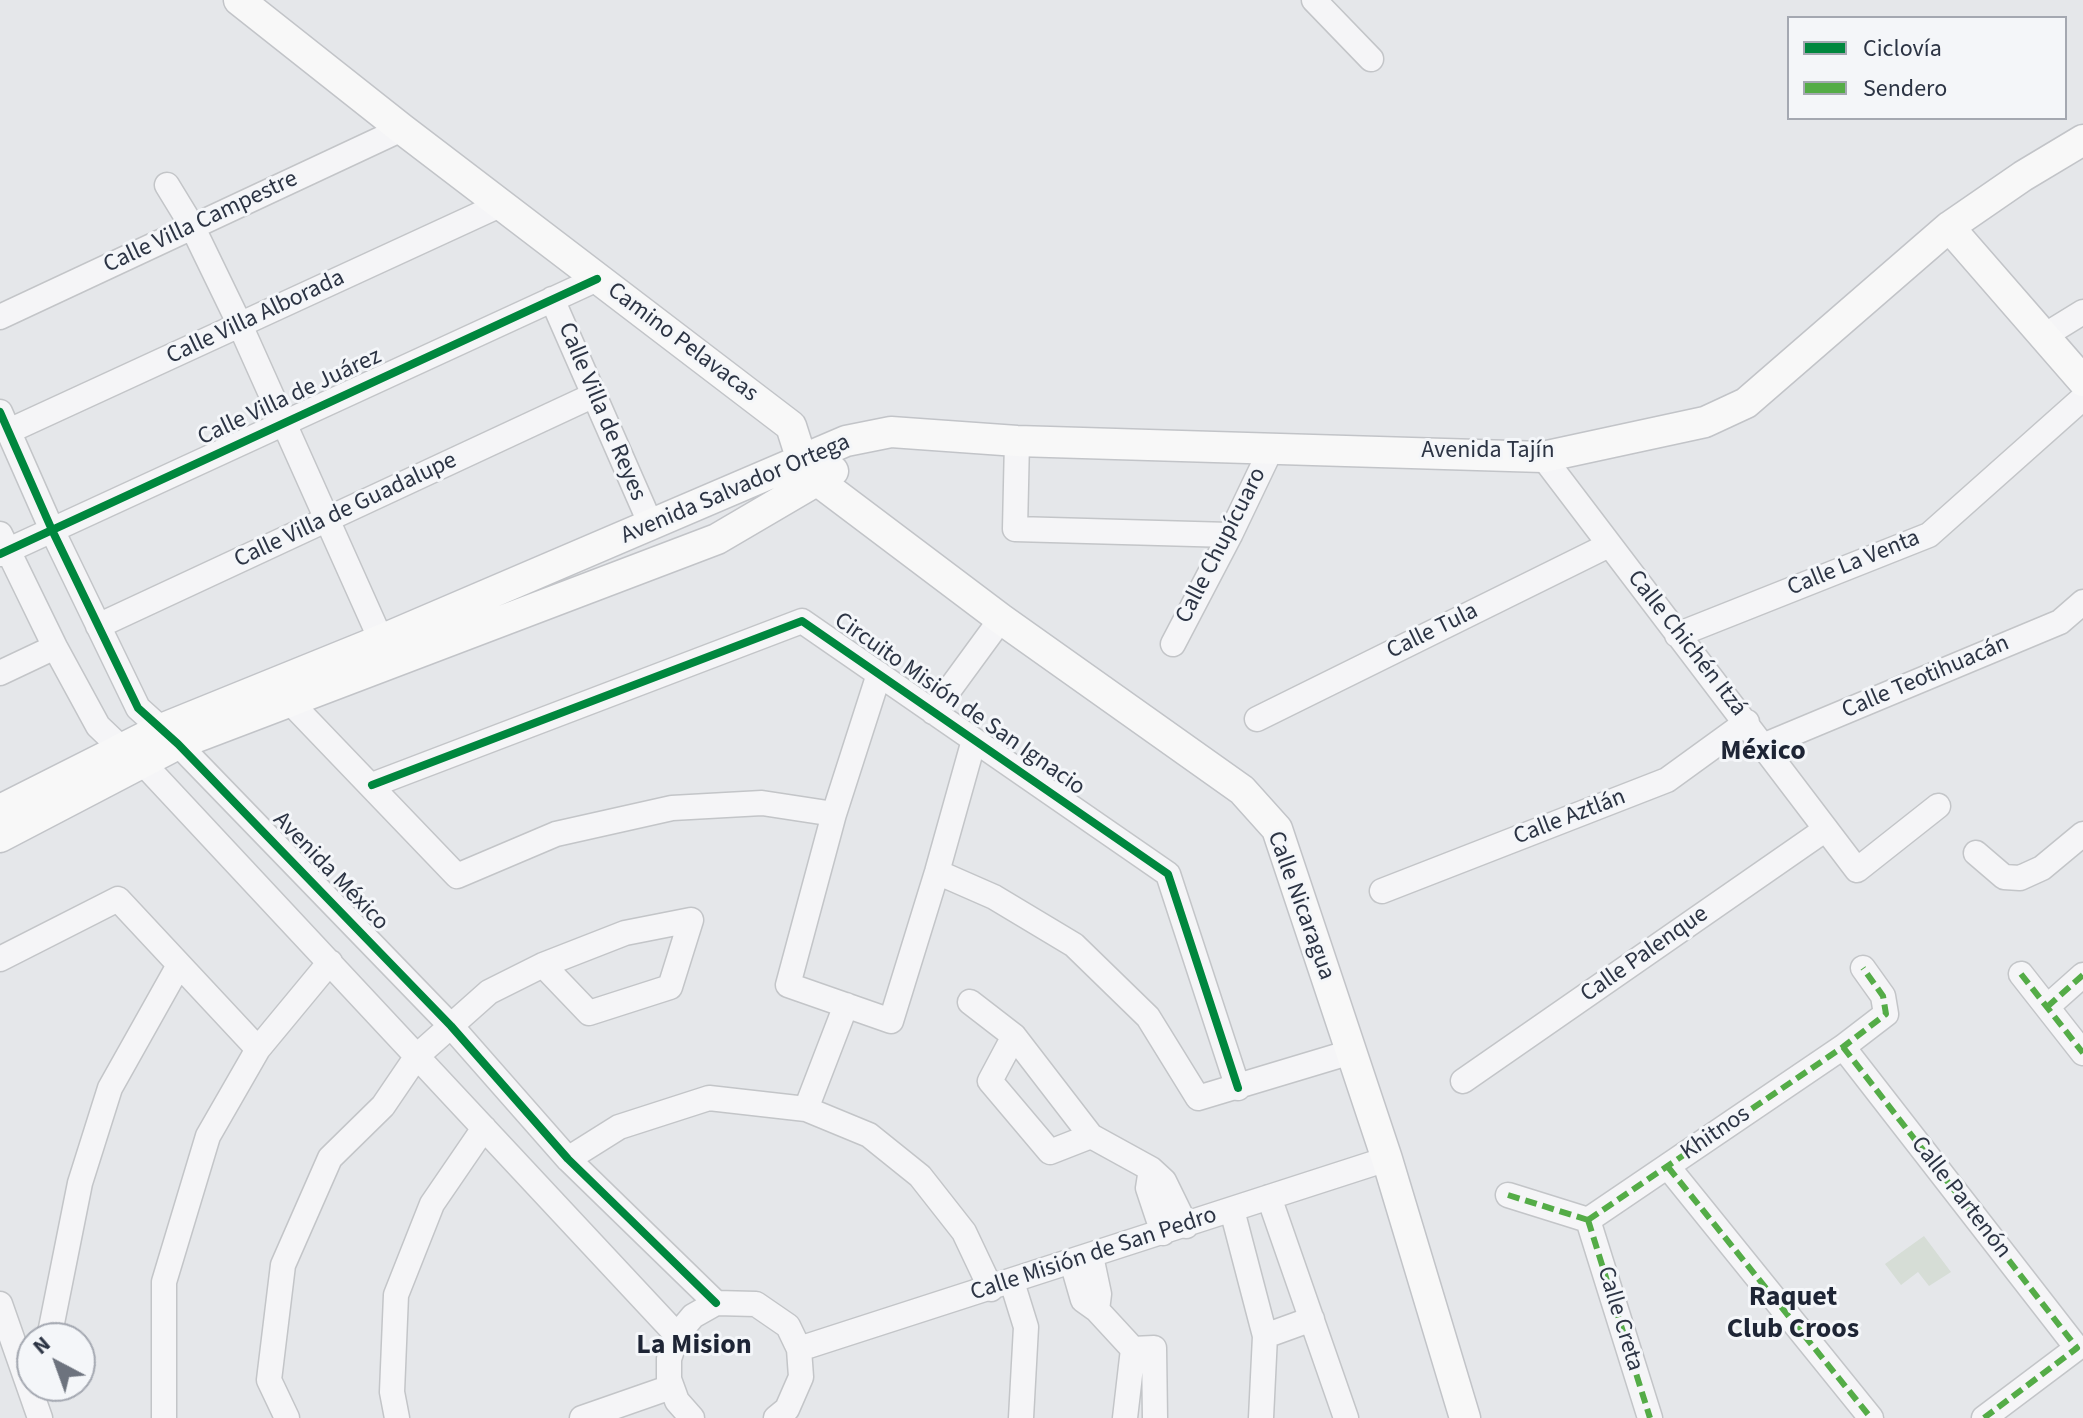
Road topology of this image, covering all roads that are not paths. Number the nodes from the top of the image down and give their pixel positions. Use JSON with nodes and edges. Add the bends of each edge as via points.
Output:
{"nodes":[{"id":1,"x":239,"y":0,"type":"edge"},
{"id":2,"x":1314,"y":0,"type":"edge"},
{"id":3,"x":1371,"y":59,"type":"dead end"},
{"id":4,"x":402,"y":129,"type":"junction"},
{"id":5,"x":2083,"y":140,"type":"edge"},
{"id":6,"x":167,"y":185,"type":"dead end"},
{"id":7,"x":502,"y":204,"type":"junction"},
{"id":8,"x":192,"y":226,"type":"junction"},
{"id":9,"x":1949,"y":227,"type":"junction"},
{"id":10,"x":597,"y":279,"type":"junction"},
{"id":11,"x":552,"y":299,"type":"junction"},
{"id":12,"x":2083,"y":312,"type":"edge"},
{"id":13,"x":0,"y":317,"type":"edge"},
{"id":14,"x":240,"y":325,"type":"junction"},
{"id":15,"x":2044,"y":336,"type":"junction"},
{"id":16,"x":2083,"y":381,"type":"edge"},
{"id":17,"x":594,"y":395,"type":"junction"},
{"id":18,"x":2083,"y":398,"type":"edge"},
{"id":19,"x":5,"y":422,"type":"edge"},
{"id":20,"x":284,"y":423,"type":"junction"},
{"id":21,"x":891,"y":432,"type":"joint"},
{"id":22,"x":1017,"y":441,"type":"junction"},
{"id":23,"x":1272,"y":447,"type":"junction"},
{"id":24,"x":1543,"y":457,"type":"junction"},
{"id":25,"x":803,"y":468,"type":"junction"},
{"id":26,"x":327,"y":520,"type":"junction"},
{"id":27,"x":651,"y":525,"type":"junction"},
{"id":28,"x":52,"y":530,"type":"junction"},
{"id":29,"x":1230,"y":535,"type":"junction"},
{"id":30,"x":1609,"y":545,"type":"junction"},
{"id":31,"x":2,"y":546,"type":"edge"},
{"id":32,"x":2083,"y":602,"type":"edge"},
{"id":33,"x":998,"y":623,"type":"junction"},
{"id":34,"x":98,"y":626,"type":"junction"},
{"id":35,"x":1677,"y":635,"type":"junction"},
{"id":36,"x":381,"y":640,"type":"junction"},
{"id":37,"x":1173,"y":644,"type":"dead end"},
{"id":38,"x":55,"y":647,"type":"junction"},
{"id":39,"x":0,"y":673,"type":"edge"},
{"id":40,"x":879,"y":674,"type":"junction"},
{"id":41,"x":291,"y":703,"type":"junction"},
{"id":42,"x":933,"y":712,"type":"junction"},
{"id":43,"x":1257,"y":719,"type":"dead end"},
{"id":44,"x":1747,"y":722,"type":"junction"},
{"id":45,"x":169,"y":737,"type":"junction"},
{"id":46,"x":974,"y":740,"type":"junction"},
{"id":47,"x":1765,"y":745,"type":"junction"},
{"id":48,"x":131,"y":755,"type":"junction"},
{"id":49,"x":372,"y":785,"type":"junction"},
{"id":50,"x":1938,"y":806,"type":"dead end"},
{"id":51,"x":0,"y":810,"type":"edge"},
{"id":52,"x":834,"y":814,"type":"junction"},
{"id":53,"x":1826,"y":829,"type":"junction"},
{"id":54,"x":2083,"y":834,"type":"edge"},
{"id":55,"x":0,"y":837,"type":"edge"},
{"id":56,"x":1976,"y":853,"type":"dead end"},
{"id":57,"x":937,"y":872,"type":"junction"},
{"id":58,"x":1382,"y":891,"type":"dead end"},
{"id":59,"x":0,"y":959,"type":"edge"},
{"id":60,"x":330,"y":962,"type":"junction"},
{"id":61,"x":179,"y":965,"type":"junction"},
{"id":62,"x":543,"y":965,"type":"junction"},
{"id":63,"x":1863,"y":968,"type":"dead end"},
{"id":64,"x":2021,"y":974,"type":"dead end"},
{"id":65,"x":2083,"y":975,"type":"edge"},
{"id":66,"x":970,"y":1002,"type":"dead end"},
{"id":67,"x":846,"y":1005,"type":"junction"},
{"id":68,"x":2047,"y":1007,"type":"junction"},
{"id":69,"x":451,"y":1026,"type":"junction"},
{"id":70,"x":1014,"y":1036,"type":"junction"},
{"id":71,"x":1843,"y":1047,"type":"junction"},
{"id":72,"x":258,"y":1049,"type":"junction"},
{"id":73,"x":2083,"y":1053,"type":"edge"},
{"id":74,"x":1344,"y":1054,"type":"junction"},
{"id":75,"x":417,"y":1056,"type":"junction"},
{"id":76,"x":1463,"y":1081,"type":"dead end"},
{"id":77,"x":1238,"y":1088,"type":"junction"},
{"id":78,"x":806,"y":1109,"type":"junction"},
{"id":79,"x":484,"y":1128,"type":"junction"},
{"id":80,"x":1091,"y":1136,"type":"junction"},
{"id":81,"x":568,"y":1159,"type":"junction"},
{"id":82,"x":1381,"y":1161,"type":"junction"},
{"id":83,"x":1668,"y":1167,"type":"junction"},
{"id":84,"x":1151,"y":1169,"type":"junction"},
{"id":85,"x":1508,"y":1195,"type":"dead end"},
{"id":86,"x":1269,"y":1197,"type":"junction"},
{"id":87,"x":1232,"y":1210,"type":"junction"},
{"id":88,"x":1588,"y":1220,"type":"junction"},
{"id":89,"x":1186,"y":1226,"type":"junction"},
{"id":90,"x":1163,"y":1233,"type":"junction"},
{"id":91,"x":1082,"y":1259,"type":"junction"},
{"id":92,"x":1002,"y":1285,"type":"junction"},
{"id":93,"x":716,"y":1303,"type":"junction"},
{"id":94,"x":0,"y":1304,"type":"edge"},
{"id":95,"x":1312,"y":1319,"type":"junction"},
{"id":96,"x":52,"y":1322,"type":"edge"},
{"id":97,"x":677,"y":1335,"type":"junction"},
{"id":98,"x":1265,"y":1336,"type":"junction"},
{"id":99,"x":799,"y":1349,"type":"junction"},
{"id":100,"x":1133,"y":1349,"type":"junction"},
{"id":101,"x":671,"y":1387,"type":"junction"},
{"id":102,"x":38,"y":1403,"type":"edge"},
{"id":103,"x":784,"y":1415,"type":"edge"},
{"id":104,"x":164,"y":1418,"type":"edge"},
{"id":105,"x":287,"y":1418,"type":"edge"},
{"id":106,"x":397,"y":1418,"type":"edge"},
{"id":107,"x":582,"y":1418,"type":"edge"},
{"id":108,"x":692,"y":1418,"type":"edge"},
{"id":109,"x":1021,"y":1418,"type":"edge"},
{"id":110,"x":1131,"y":1418,"type":"edge"},
{"id":111,"x":1155,"y":1418,"type":"edge"},
{"id":112,"x":1261,"y":1418,"type":"edge"},
{"id":113,"x":1346,"y":1418,"type":"edge"},
{"id":114,"x":1453,"y":1418,"type":"edge"},
{"id":115,"x":1465,"y":1418,"type":"edge"},
{"id":116,"x":1650,"y":1418,"type":"edge"},
{"id":117,"x":1871,"y":1418,"type":"edge"},
{"id":118,"x":1984,"y":1418,"type":"edge"}],
"edges":[{"from":1,"to":4,"type":"main road","name":"Camino Pelavacas"},
{"from":2,"to":3,"type":"street"},
{"from":4,"to":7,"type":"main road","name":"Camino Pelavacas"},
{"from":4,"to":8,"type":"street","name":"Calle Villa Campestre"},
{"from":5,"to":9,"type":"main road","name":"Avenida Tajín"},
{"from":6,"to":8,"type":"street"},
{"from":7,"to":10,"type":"main road","name":"Camino Pelavacas"},
{"from":7,"to":14,"type":"street","name":"Calle Villa Alborada"},
{"from":8,"to":13,"type":"street","name":"Calle Villa Campestre"},
{"from":8,"to":14,"type":"street"},
{"from":9,"to":15,"type":"main road"},
{"from":9,"to":24,"type":"main road","name":"Avenida Tajín","via":[[1746,403],[1705,422]]},
{"from":10,"to":11,"type":"street","name":"Calle Villa de Juárez"},
{"from":10,"to":25,"type":"main road","name":"Camino Pelavacas","via":[[791,426]]},
{"from":11,"to":17,"type":"street","name":"Calle Villa de Reyes"},
{"from":11,"to":20,"type":"street","name":"Calle Villa de Juárez"},
{"from":12,"to":15,"type":"street"},
{"from":14,"to":19,"type":"street","name":"Calle Villa Alborada"},
{"from":14,"to":20,"type":"street"},
{"from":15,"to":16,"type":"main road"},
{"from":17,"to":26,"type":"street","name":"Calle Villa de Guadalupe"},
{"from":17,"to":27,"type":"street","name":"Calle Villa de Reyes"},
{"from":18,"to":35,"type":"street","name":"Calle La Venta","via":[[1929,535]]},
{"from":19,"to":28,"type":"street","name":"Avenida México"},
{"from":20,"to":26,"type":"street"},
{"from":20,"to":28,"type":"street","name":"Calle Villa de Juárez"},
{"from":21,"to":22,"type":"main road","name":"Avenida Tajín"},
{"from":21,"to":25,"type":"main road","name":"Avenida Salvador Ortega","via":[[846,441]]},
{"from":22,"to":23,"type":"main road","name":"Avenida Tajín"},
{"from":22,"to":29,"type":"street","via":[[1015,529]]},
{"from":23,"to":24,"type":"main road","name":"Avenida Tajín"},
{"from":23,"to":29,"type":"street","name":"Calle Chupícuaro"},
{"from":24,"to":30,"type":"street","name":"Calle Chichén Itzá"},
{"from":25,"to":27,"type":"main road","name":"Avenida Salvador Ortega"},
{"from":25,"to":33,"type":"main road","name":"Calle Nicaragua"},
{"from":25,"to":41,"type":"main road","name":"Avenida Salvador Ortega","via":[[717,539]]},
{"from":26,"to":34,"type":"street","name":"Calle Villa de Guadalupe"},
{"from":26,"to":36,"type":"street"},
{"from":27,"to":36,"type":"main road","name":"Avenida Salvador Ortega"},
{"from":28,"to":31,"type":"street","name":"Calle Villa de Juárez"},
{"from":28,"to":34,"type":"street","name":"Avenida México"},
{"from":29,"to":37,"type":"street","name":"Calle Chupícuaro"},
{"from":30,"to":35,"type":"street","name":"Calle Chichén Itzá"},
{"from":30,"to":43,"type":"street","name":"Calle Tula"},
{"from":31,"to":38,"type":"street"},
{"from":32,"to":47,"type":"street","name":"Calle Teotihuacán","via":[[2060,622]]},
{"from":33,"to":42,"type":"street"},
{"from":33,"to":74,"type":"main road","name":"Calle Nicaragua","via":[[1242,790],[1277,829]]},
{"from":34,"to":45,"type":"street","name":"Avenida México","via":[[138,708]]},
{"from":35,"to":44,"type":"street","name":"Calle Chichén Itzá"},
{"from":36,"to":45,"type":"main road","name":"Avenida Salvador Ortega"},
{"from":38,"to":39,"type":"street"},
{"from":38,"to":48,"type":"street","via":[[98,726]]},
{"from":40,"to":42,"type":"street","name":"Circuito Misión de San Ignacio"},
{"from":40,"to":49,"type":"street","name":"Circuito Misión de San Ignacio","via":[[802,621]]},
{"from":40,"to":52,"type":"street"},
{"from":41,"to":45,"type":"main road","name":"Avenida Salvador Ortega"},
{"from":41,"to":49,"type":"street"},
{"from":42,"to":46,"type":"street","name":"Circuito Misión de San Ignacio"},
{"from":44,"to":47,"type":"street","name":"Calle Chichén Itzá"},
{"from":44,"to":58,"type":"street","name":"Calle Aztlán","via":[[1667,780]]},
{"from":45,"to":48,"type":"main road","name":"Avenida Salvador Ortega"},
{"from":45,"to":69,"type":"street","name":"Avenida México"},
{"from":46,"to":57,"type":"street"},
{"from":46,"to":77,"type":"street","name":"Circuito Misión de San Ignacio","via":[[1168,874]]},
{"from":47,"to":53,"type":"street","name":"Calle Chichén Itzá"},
{"from":48,"to":51,"type":"main road","name":"Avenida Salvador Ortega"},
{"from":48,"to":55,"type":"main road"},
{"from":48,"to":60,"type":"street"},
{"from":49,"to":52,"type":"street","via":[[457,876],[556,834],[672,808],[762,803]]},
{"from":50,"to":53,"type":"street","name":"Calle Chichén Itzá","via":[[1857,870]]},
{"from":52,"to":67,"type":"street","via":[[788,985]]},
{"from":53,"to":76,"type":"street","name":"Calle Palenque"},
{"from":54,"to":56,"type":"street","via":[[2042,868],[2020,878],[2004,877]]},
{"from":57,"to":67,"type":"street","via":[[891,1021]]},
{"from":57,"to":77,"type":"street","via":[[994,897],[1074,945],[1148,1017],[1198,1098]]},
{"from":59,"to":61,"type":"street","via":[[118,899]]},
{"from":60,"to":72,"type":"street"},
{"from":60,"to":75,"type":"street"},
{"from":61,"to":72,"type":"street"},
{"from":61,"to":96,"type":"street","via":[[110,1088],[80,1183]]},
{"from":62,"to":62,"type":"street","via":[[625,933],[691,920],[670,987],[589,1013]]},
{"from":62,"to":69,"type":"street","via":[[489,992]]},
{"from":63,"to":71,"type":"street","name":"Khitnos","via":[[1883,996],[1886,1014]]},
{"from":64,"to":68,"type":"street"},
{"from":65,"to":68,"type":"street"},
{"from":66,"to":70,"type":"street"},
{"from":67,"to":78,"type":"street"},
{"from":68,"to":73,"type":"street"},
{"from":69,"to":75,"type":"street"},
{"from":69,"to":81,"type":"street","name":"Avenida México"},
{"from":70,"to":80,"type":"street"},
{"from":70,"to":80,"type":"street","via":[[990,1081],[1050,1152]]},
{"from":71,"to":83,"type":"street","name":"Khitnos"},
{"from":71,"to":118,"type":"street","name":"Calle Partenón","via":[[2077,1348]]},
{"from":72,"to":104,"type":"street","via":[[208,1136],[164,1282]]},
{"from":74,"to":77,"type":"street"},
{"from":74,"to":82,"type":"main road","name":"Calle Nicaragua"},
{"from":75,"to":79,"type":"street"},
{"from":75,"to":105,"type":"street","via":[[383,1106],[330,1158],[283,1265],[269,1380]]},
{"from":78,"to":81,"type":"street","via":[[709,1098],[619,1127]]},
{"from":78,"to":92,"type":"street","via":[[869,1135],[920,1176]]},
{"from":79,"to":97,"type":"street"},
{"from":79,"to":106,"type":"street","via":[[432,1204],[396,1295],[392,1392]]},
{"from":80,"to":84,"type":"street"},
{"from":81,"to":93,"type":"street","name":"Avenida México"},
{"from":82,"to":86,"type":"street","name":"Calle Misión de San Pedro"},
{"from":82,"to":114,"type":"main road","name":"Calle Nicaragua"},
{"from":82,"to":115,"type":"main road","name":"Calle Nicaragua"},
{"from":83,"to":88,"type":"street","name":"Khitnos"},
{"from":83,"to":117,"type":"street"},
{"from":84,"to":89,"type":"street","via":[[1164,1181]]},
{"from":84,"to":90,"type":"street","via":[[1148,1188]]},
{"from":85,"to":88,"type":"street"},
{"from":86,"to":87,"type":"street","name":"Calle Misión de San Pedro"},
{"from":86,"to":95,"type":"street"},
{"from":87,"to":89,"type":"street","name":"Calle Misión de San Pedro"},
{"from":87,"to":98,"type":"street"},
{"from":88,"to":116,"type":"street","name":"Calle Creta"},
{"from":89,"to":90,"type":"street","name":"Calle Misión de San Pedro"},
{"from":90,"to":91,"type":"street","name":"Calle Misión de San Pedro"},
{"from":91,"to":92,"type":"street","name":"Calle Misión de San Pedro"},
{"from":91,"to":100,"type":"street","via":[[1083,1300]]},
{"from":92,"to":99,"type":"street","name":"Calle Misión de San Pedro"},
{"from":92,"to":109,"type":"street","via":[[1026,1327]]},
{"from":93,"to":97,"type":"street","via":[[693,1316]]},
{"from":93,"to":99,"type":"street","via":[[756,1304],[788,1326]]},
{"from":94,"to":102,"type":"street"},
{"from":95,"to":98,"type":"street"},
{"from":95,"to":113,"type":"street"},
{"from":97,"to":101,"type":"street","via":[[669,1359]]},
{"from":98,"to":112,"type":"street"},
{"from":99,"to":103,"type":"street","via":[[801,1377]]},
{"from":100,"to":110,"type":"street"},
{"from":100,"to":111,"type":"street","via":[[1154,1348]]},
{"from":101,"to":107,"type":"street"},
{"from":101,"to":108,"type":"street"}]}
